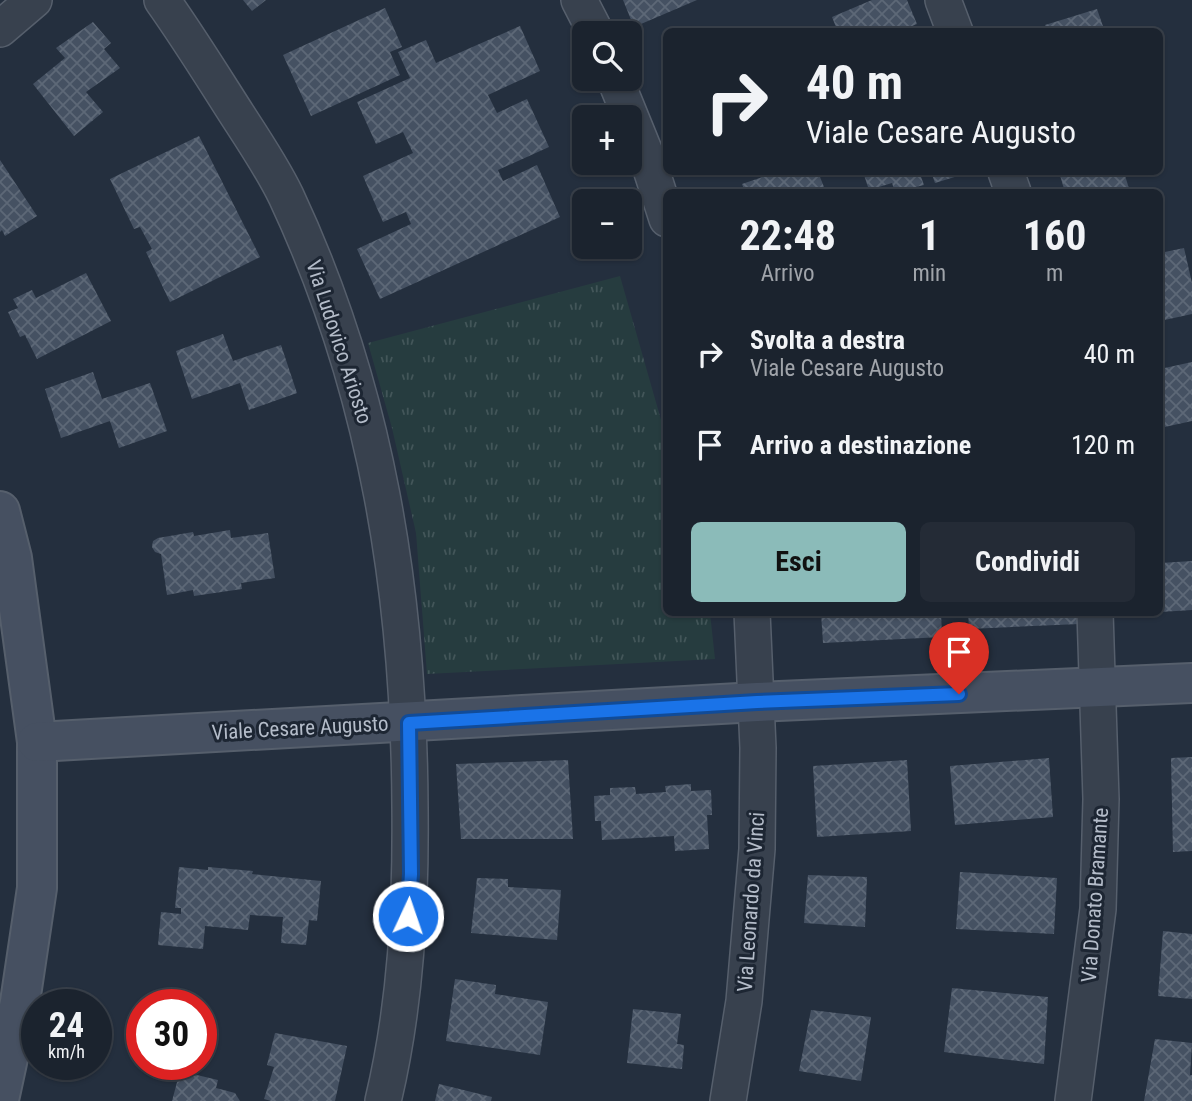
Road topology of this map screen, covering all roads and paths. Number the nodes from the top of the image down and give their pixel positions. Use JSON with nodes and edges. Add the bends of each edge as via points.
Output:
{"nodes":[{"id":1,"x":34,"y":0,"type":"edge"},
{"id":2,"x":162,"y":0,"type":"edge"},
{"id":3,"x":579,"y":0,"type":"edge"},
{"id":4,"x":943,"y":0,"type":"edge"},
{"id":5,"x":590,"y":21,"type":"edge"},
{"id":6,"x":954,"y":28,"type":"edge"},
{"id":7,"x":0,"y":29,"type":"edge"},
{"id":8,"x":620,"y":91,"type":"edge"},
{"id":9,"x":663,"y":207,"type":"edge"},
{"id":10,"x":0,"y":512,"type":"edge"},
{"id":11,"x":752,"y":616,"type":"edge"},
{"id":12,"x":1095,"y":616,"type":"edge"},
{"id":13,"x":1192,"y":683,"type":"edge"},
{"id":14,"x":1097,"y":687,"type":"junction"},
{"id":15,"x":757,"y":702,"type":"junction"},
{"id":16,"x":409,"y":723,"type":"junction"},
{"id":17,"x":37,"y":742,"type":"junction"},
{"id":18,"x":0,"y":1095,"type":"edge"},
{"id":19,"x":383,"y":1101,"type":"edge"},
{"id":20,"x":729,"y":1101,"type":"edge"},
{"id":21,"x":1073,"y":1101,"type":"edge"}],
"edges":[{"from":1,"to":7,"type":"street"},
{"from":2,"to":16,"type":"street","name":"Via Ludovico Ariosto","via":[[284,193],[344,345],[385,506],[397,580]]},
{"from":3,"to":5,"type":"street"},
{"from":4,"to":6,"type":"street"},
{"from":8,"to":9,"type":"street"},
{"from":10,"to":17,"type":"main road","via":[[12,558]]},
{"from":11,"to":15,"type":"street","name":"Via Leonardo da Vinci"},
{"from":12,"to":14,"type":"street","name":"Via Donato Bramante"},
{"from":13,"to":14,"type":"main road","name":"Viale Cesare Augusto"},
{"from":14,"to":15,"type":"main road","name":"Viale Cesare Augusto"},
{"from":14,"to":21,"type":"street","name":"Via Donato Bramante","via":[[1098,909]]},
{"from":15,"to":16,"type":"main road","name":"Viale Cesare Augusto"},
{"from":15,"to":20,"type":"street","name":"Via Leonardo da Vinci","via":[[757,849],[744,1001]]},
{"from":16,"to":17,"type":"main road","name":"Viale Cesare Augusto"},
{"from":16,"to":19,"type":"street","name":"Via Ludovico Ariosto","via":[[408,925]]},
{"from":17,"to":18,"type":"main road","via":[[37,888]]}]}
